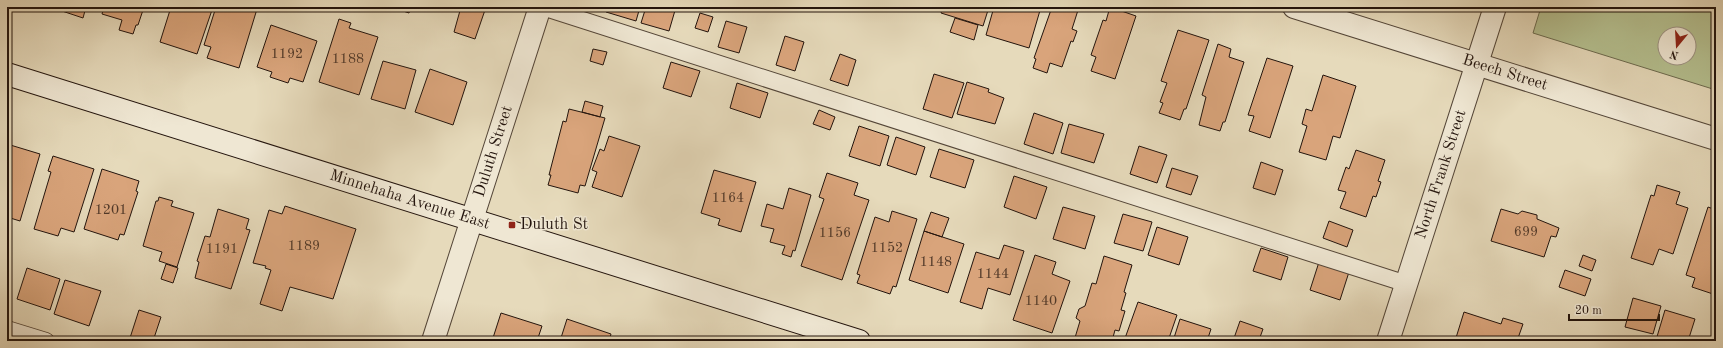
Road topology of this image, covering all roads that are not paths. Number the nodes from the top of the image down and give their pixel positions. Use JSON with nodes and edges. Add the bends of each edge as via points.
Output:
{"nodes":[{"id":1,"x":541,"y":7,"type":"edge"},
{"id":2,"x":1294,"y":7,"type":"edge"},
{"id":3,"x":1495,"y":7,"type":"edge"},
{"id":4,"x":1477,"y":65,"type":"junction"},
{"id":5,"x":7,"y":74,"type":"edge"},
{"id":6,"x":1716,"y":139,"type":"edge"},
{"id":7,"x":473,"y":220,"type":"junction"},
{"id":8,"x":1407,"y":284,"type":"junction"},
{"id":9,"x":7,"y":329,"type":"edge"},
{"id":10,"x":46,"y":341,"type":"edge"},
{"id":11,"x":433,"y":341,"type":"edge"},
{"id":12,"x":858,"y":341,"type":"edge"},
{"id":13,"x":1388,"y":341,"type":"edge"}],
"edges":[{"from":1,"to":7,"type":"street","name":"Duluth Street"},
{"from":1,"to":8,"type":"lane"},
{"from":2,"to":4,"type":"street","name":"Beech Street"},
{"from":3,"to":4,"type":"street","name":"North Frank Street"},
{"from":4,"to":6,"type":"street","name":"Beech Street"},
{"from":4,"to":8,"type":"street","name":"North Frank Street"},
{"from":5,"to":7,"type":"street","name":"Minnehaha Avenue East"},
{"from":7,"to":11,"type":"street","name":"Duluth Street"},
{"from":7,"to":12,"type":"street","name":"Minnehaha Avenue East"},
{"from":8,"to":13,"type":"street","name":"North Frank Street"},
{"from":9,"to":10,"type":"lane"}]}
